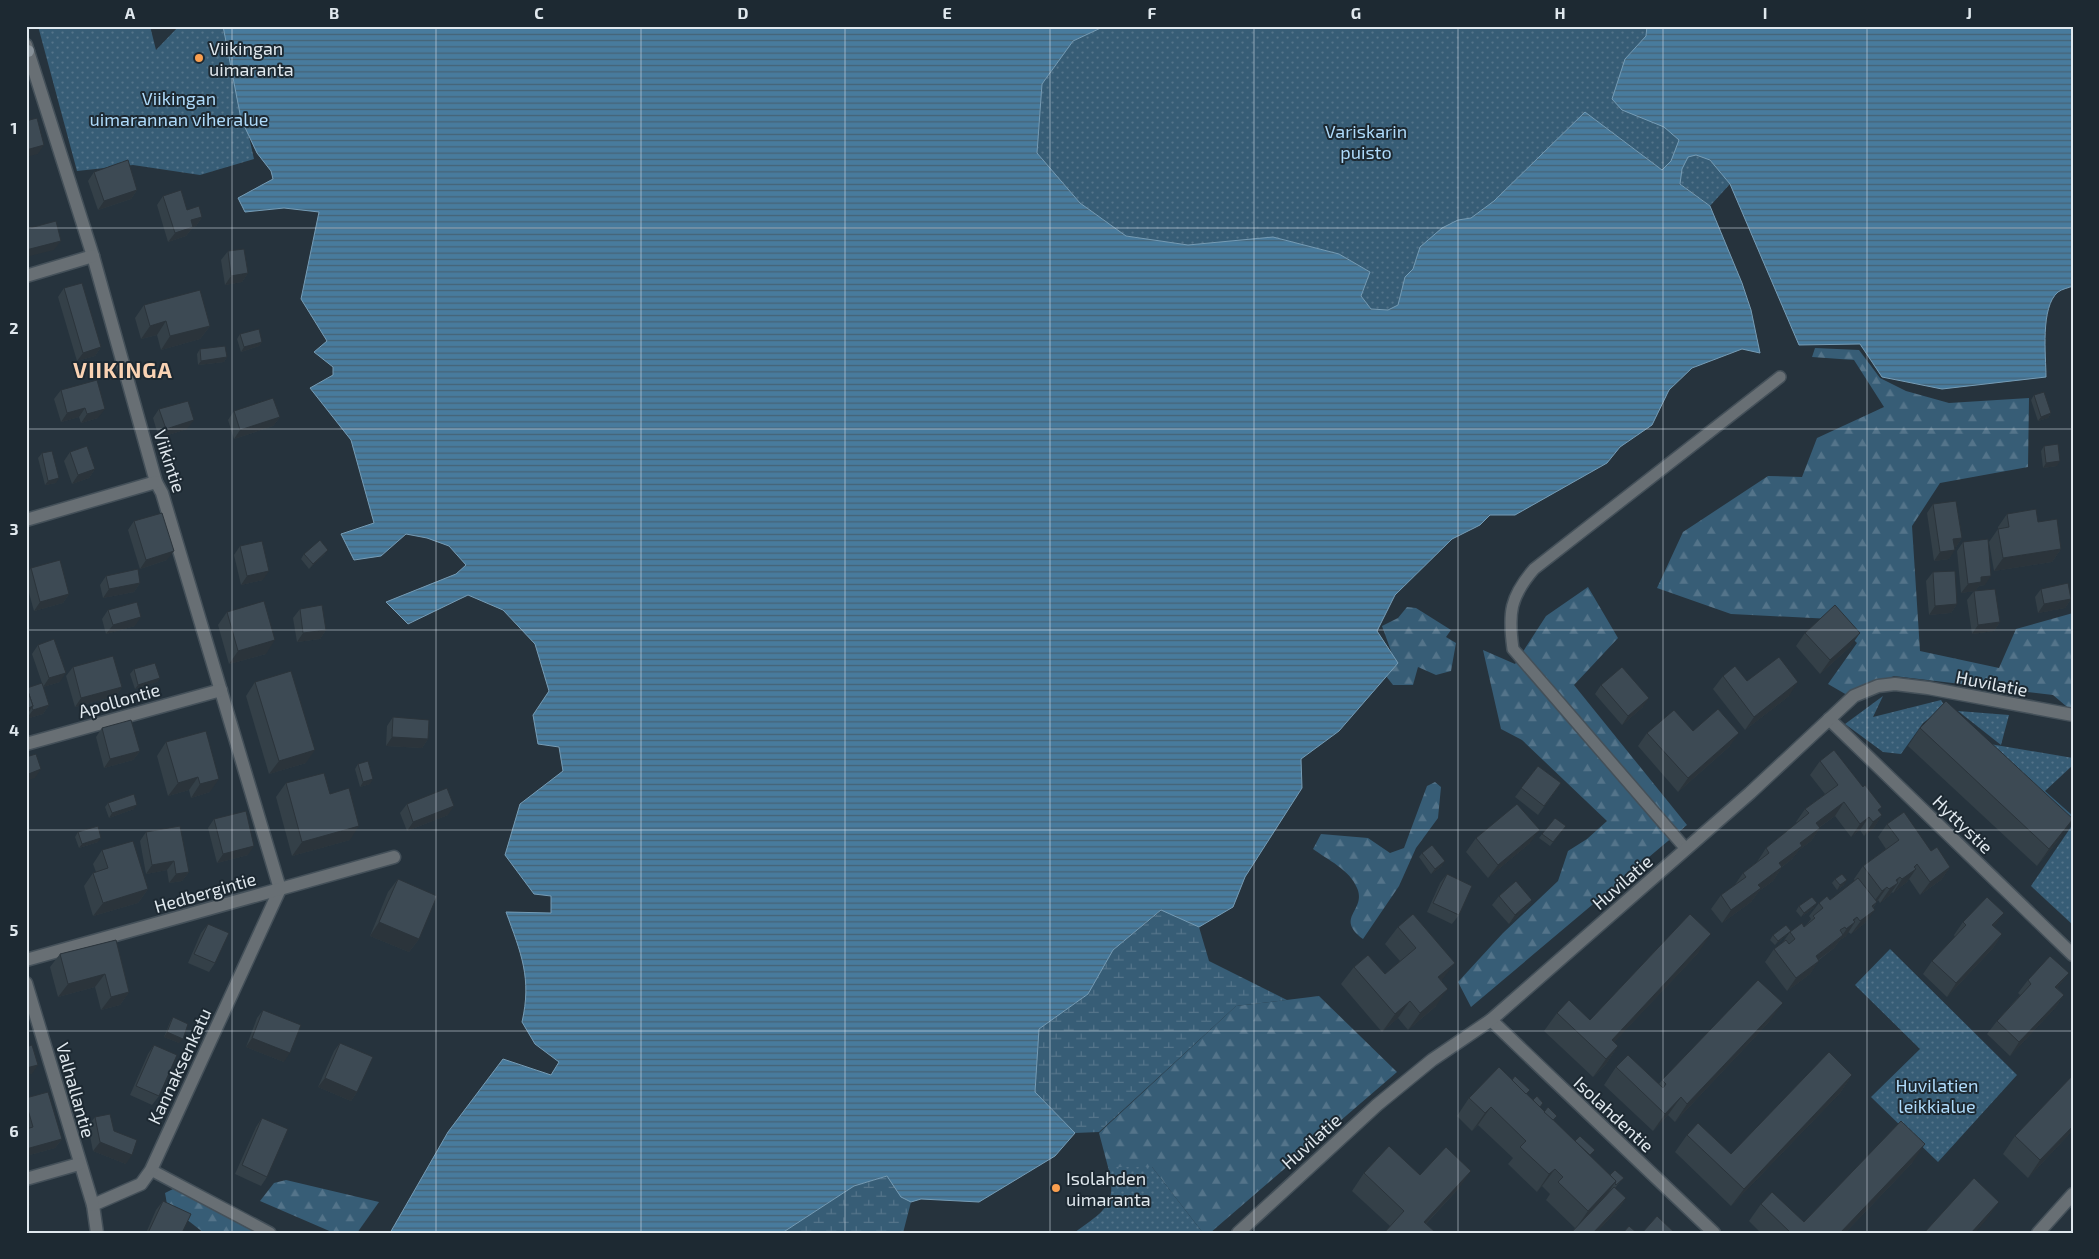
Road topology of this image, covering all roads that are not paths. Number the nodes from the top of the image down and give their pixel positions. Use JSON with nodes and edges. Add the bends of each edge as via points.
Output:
{"nodes":[{"id":1,"x":27,"y":49,"type":"edge"},
{"id":2,"x":93,"y":256,"type":"junction"},
{"id":3,"x":26,"y":276,"type":"edge"},
{"id":4,"x":1780,"y":377,"type":"dead end"},
{"id":5,"x":156,"y":482,"type":"junction"},
{"id":6,"x":26,"y":520,"type":"edge"},
{"id":7,"x":221,"y":690,"type":"junction"},
{"id":8,"x":2073,"y":716,"type":"edge"},
{"id":9,"x":1828,"y":718,"type":"junction"},
{"id":10,"x":26,"y":744,"type":"edge"},
{"id":11,"x":1686,"y":849,"type":"junction"},
{"id":12,"x":394,"y":857,"type":"dead end"},
{"id":13,"x":280,"y":889,"type":"junction"},
{"id":14,"x":2073,"y":955,"type":"edge"},
{"id":15,"x":26,"y":960,"type":"edge"},
{"id":16,"x":26,"y":983,"type":"edge"},
{"id":17,"x":1491,"y":1020,"type":"junction"},
{"id":18,"x":79,"y":1164,"type":"junction"},
{"id":19,"x":151,"y":1170,"type":"junction"},
{"id":20,"x":26,"y":1179,"type":"edge"},
{"id":21,"x":2073,"y":1194,"type":"edge"},
{"id":22,"x":93,"y":1205,"type":"junction"},
{"id":23,"x":97,"y":1233,"type":"edge"},
{"id":24,"x":270,"y":1233,"type":"edge"},
{"id":25,"x":1238,"y":1233,"type":"edge"},
{"id":26,"x":1714,"y":1233,"type":"edge"},
{"id":27,"x":2038,"y":1233,"type":"edge"}],
"edges":[{"from":1,"to":2,"type":"street","name":"Viikintie"},
{"from":2,"to":3,"type":"street"},
{"from":2,"to":5,"type":"street","name":"Viikintie"},
{"from":4,"to":11,"type":"lane","via":[[1534,569],[1513,600],[1509,621],[1513,649]]},
{"from":5,"to":6,"type":"street"},
{"from":5,"to":7,"type":"street","name":"Viikintie"},
{"from":7,"to":10,"type":"street","name":"Apollontie"},
{"from":7,"to":13,"type":"street","name":"Viikintie"},
{"from":8,"to":9,"type":"street","name":"Huvilatie","via":[[1895,684],[1878,686],[1854,696]]},
{"from":9,"to":11,"type":"street","name":"Huvilatie"},
{"from":9,"to":14,"type":"street","name":"Hyttystie"},
{"from":11,"to":17,"type":"street","name":"Huvilatie"},
{"from":12,"to":13,"type":"street","name":"Hedbergintie"},
{"from":13,"to":15,"type":"street","name":"Hedbergintie"},
{"from":13,"to":19,"type":"street","name":"Kannaksenkatu"},
{"from":16,"to":18,"type":"street","name":"Valhallantie"},
{"from":17,"to":25,"type":"street","name":"Huvilatie","via":[[1432,1060],[1377,1105]]},
{"from":17,"to":26,"type":"street","name":"Isolahdentie"},
{"from":18,"to":20,"type":"street"},
{"from":18,"to":22,"type":"street","name":"Valhallantie"},
{"from":19,"to":22,"type":"street","name":"Kannaksenkatu","via":[[141,1184]]},
{"from":19,"to":24,"type":"lane"},
{"from":21,"to":27,"type":"street"},
{"from":22,"to":23,"type":"street"}]}
